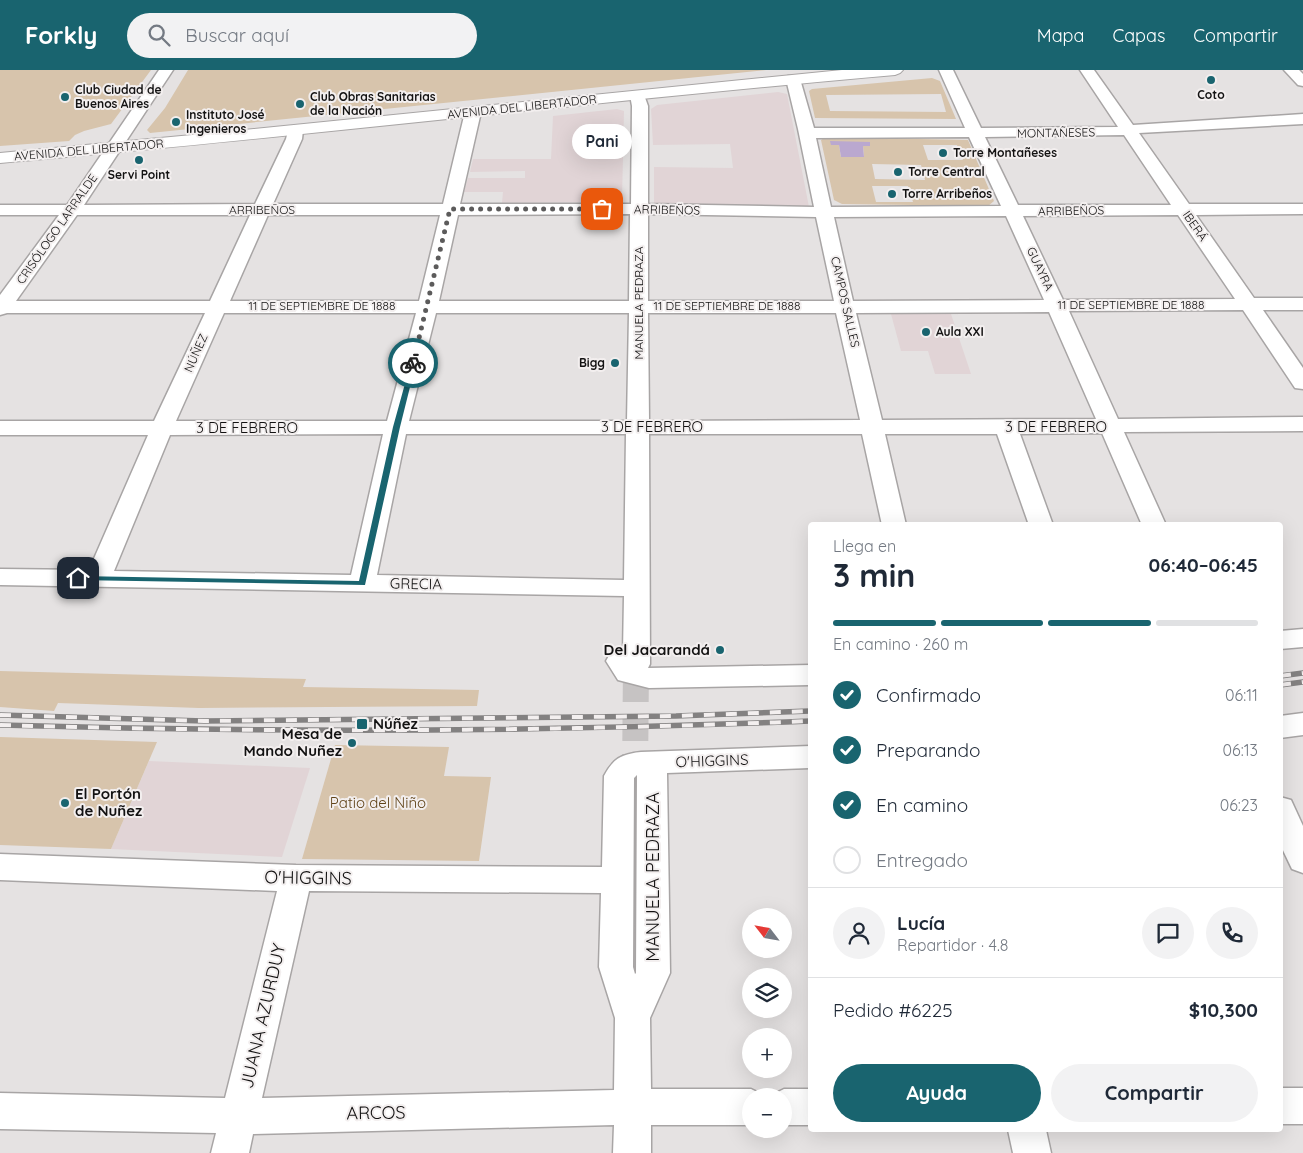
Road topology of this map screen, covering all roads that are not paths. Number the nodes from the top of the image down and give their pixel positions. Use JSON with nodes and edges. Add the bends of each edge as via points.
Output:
{"nodes":[{"id":1,"x":166,"y":70,"type":"edge"},
{"id":2,"x":895,"y":70,"type":"edge"},
{"id":3,"x":946,"y":70,"type":"edge"},
{"id":4,"x":1087,"y":70,"type":"edge"},
{"id":5,"x":1291,"y":70,"type":"edge"},
{"id":6,"x":834,"y":72,"type":"edge"},
{"id":7,"x":793,"y":79,"type":"junction"},
{"id":8,"x":1303,"y":82,"type":"edge"},
{"id":9,"x":638,"y":95,"type":"junction"},
{"id":10,"x":473,"y":112,"type":"junction"},
{"id":11,"x":1303,"y":119,"type":"edge"},
{"id":12,"x":295,"y":130,"type":"junction"},
{"id":13,"x":1128,"y":130,"type":"junction"},
{"id":14,"x":808,"y":132,"type":"junction"},
{"id":15,"x":977,"y":134,"type":"junction"},
{"id":16,"x":113,"y":149,"type":"junction"},
{"id":17,"x":0,"y":158,"type":"edge"},
{"id":18,"x":450,"y":209,"type":"junction"},
{"id":19,"x":640,"y":209,"type":"junction"},
{"id":20,"x":1184,"y":209,"type":"junction"},
{"id":21,"x":1303,"y":209,"type":"edge"},
{"id":22,"x":0,"y":210,"type":"edge"},
{"id":23,"x":72,"y":210,"type":"junction"},
{"id":24,"x":262,"y":210,"type":"junction"},
{"id":25,"x":824,"y":212,"type":"junction"},
{"id":26,"x":1013,"y":212,"type":"junction"},
{"id":27,"x":1249,"y":304,"type":"junction"},
{"id":28,"x":1303,"y":304,"type":"edge"},
{"id":29,"x":1056,"y":305,"type":"junction"},
{"id":30,"x":428,"y":306,"type":"junction"},
{"id":31,"x":639,"y":306,"type":"junction"},
{"id":32,"x":0,"y":307,"type":"edge"},
{"id":33,"x":217,"y":307,"type":"junction"},
{"id":34,"x":846,"y":307,"type":"junction"},
{"id":35,"x":1303,"y":383,"type":"edge"},
{"id":36,"x":1303,"y":424,"type":"edge"},
{"id":37,"x":872,"y":426,"type":"junction"},
{"id":38,"x":1110,"y":426,"type":"junction"},
{"id":39,"x":396,"y":427,"type":"junction"},
{"id":40,"x":638,"y":427,"type":"junction"},
{"id":41,"x":1006,"y":427,"type":"junction"},
{"id":42,"x":0,"y":428,"type":"edge"},
{"id":43,"x":162,"y":428,"type":"junction"},
{"id":44,"x":637,"y":510,"type":"junction"},
{"id":45,"x":893,"y":522,"type":"edge"},
{"id":46,"x":1040,"y":522,"type":"edge"},
{"id":47,"x":1153,"y":522,"type":"edge"},
{"id":48,"x":0,"y":577,"type":"edge"},
{"id":49,"x":98,"y":578,"type":"junction"},
{"id":50,"x":362,"y":584,"type":"junction"},
{"id":51,"x":622,"y":588,"type":"junction"},
{"id":52,"x":1303,"y":638,"type":"edge"},
{"id":53,"x":1283,"y":640,"type":"edge"},
{"id":54,"x":638,"y":672,"type":"junction"},
{"id":55,"x":808,"y":675,"type":"edge"},
{"id":56,"x":1303,"y":724,"type":"edge"},
{"id":57,"x":1283,"y":727,"type":"edge"},
{"id":58,"x":808,"y":757,"type":"edge"},
{"id":59,"x":635,"y":773,"type":"junction"},
{"id":60,"x":1283,"y":816,"type":"edge"},
{"id":61,"x":1303,"y":860,"type":"edge"},
{"id":62,"x":0,"y":867,"type":"edge"},
{"id":63,"x":296,"y":878,"type":"junction"},
{"id":64,"x":617,"y":880,"type":"junction"},
{"id":65,"x":633,"y":1018,"type":"junction"},
{"id":66,"x":1283,"y":1106,"type":"edge"},
{"id":67,"x":1303,"y":1106,"type":"edge"},
{"id":68,"x":632,"y":1107,"type":"junction"},
{"id":69,"x":742,"y":1107,"type":"edge"},
{"id":70,"x":792,"y":1107,"type":"edge"},
{"id":71,"x":808,"y":1107,"type":"edge"},
{"id":72,"x":0,"y":1111,"type":"edge"},
{"id":73,"x":239,"y":1116,"type":"junction"},
{"id":74,"x":1027,"y":1132,"type":"edge"},
{"id":75,"x":230,"y":1153,"type":"edge"},
{"id":76,"x":632,"y":1153,"type":"edge"},
{"id":77,"x":1032,"y":1153,"type":"edge"}],
"edges":[{"from":1,"to":16,"type":"street","name":"CRISÓLOGO LARRALDE"},
{"from":2,"to":6,"type":"main road","name":"AVENIDA DEL LIBERTADOR"},
{"from":3,"to":15,"type":"street","name":"GUAYRA"},
{"from":4,"to":13,"type":"street","name":"IBERÁ"},
{"from":5,"to":8,"type":"street"},
{"from":6,"to":7,"type":"main road","name":"AVENIDA DEL LIBERTADOR"},
{"from":7,"to":9,"type":"main road","name":"AVENIDA DEL LIBERTADOR"},
{"from":7,"to":14,"type":"street","name":"CAMPOS SALLES"},
{"from":9,"to":10,"type":"main road","name":"AVENIDA DEL LIBERTADOR"},
{"from":9,"to":19,"type":"street","name":"MANUELA PEDRAZA"},
{"from":10,"to":12,"type":"main road","name":"AVENIDA DEL LIBERTADOR"},
{"from":10,"to":18,"type":"street"},
{"from":11,"to":13,"type":"street","name":"MONTAÑESES"},
{"from":12,"to":16,"type":"main road","name":"AVENIDA DEL LIBERTADOR"},
{"from":12,"to":24,"type":"street","name":"NÚÑEZ","via":[[294,139]]},
{"from":13,"to":15,"type":"street","name":"MONTAÑESES"},
{"from":13,"to":20,"type":"street","name":"IBERÁ"},
{"from":14,"to":15,"type":"street","name":"MONTAÑESES"},
{"from":14,"to":25,"type":"street","name":"CAMPOS SALLES"},
{"from":15,"to":26,"type":"street","name":"GUAYRA"},
{"from":16,"to":17,"type":"main road","name":"AVENIDA DEL LIBERTADOR"},
{"from":16,"to":23,"type":"street","name":"CRISÓLOGO LARRALDE"},
{"from":18,"to":19,"type":"street","name":"ARRIBEÑOS"},
{"from":18,"to":24,"type":"street","name":"ARRIBEÑOS"},
{"from":18,"to":30,"type":"street"},
{"from":19,"to":25,"type":"street","name":"ARRIBEÑOS"},
{"from":19,"to":31,"type":"street","name":"MANUELA PEDRAZA"},
{"from":20,"to":21,"type":"street","name":"ARRIBEÑOS"},
{"from":20,"to":26,"type":"street","name":"ARRIBEÑOS"},
{"from":20,"to":27,"type":"street","name":"IBERÁ"},
{"from":22,"to":23,"type":"street","name":"ARRIBEÑOS"},
{"from":23,"to":24,"type":"street","name":"ARRIBEÑOS"},
{"from":23,"to":32,"type":"street","name":"CRISÓLOGO LARRALDE"},
{"from":24,"to":33,"type":"street","name":"NÚÑEZ"},
{"from":25,"to":26,"type":"street","name":"ARRIBEÑOS"},
{"from":25,"to":34,"type":"street","name":"CAMPOS SALLES"},
{"from":26,"to":29,"type":"street","name":"GUAYRA"},
{"from":27,"to":28,"type":"street","name":"11 DE SEPTIEMBRE DE 1888"},
{"from":27,"to":29,"type":"street","name":"11 DE SEPTIEMBRE DE 1888"},
{"from":27,"to":35,"type":"street","name":"IBERÁ"},
{"from":29,"to":34,"type":"street","name":"11 DE SEPTIEMBRE DE 1888"},
{"from":29,"to":38,"type":"street","name":"GUAYRA"},
{"from":30,"to":31,"type":"street","name":"11 DE SEPTIEMBRE DE 1888"},
{"from":30,"to":33,"type":"street","name":"11 DE SEPTIEMBRE DE 1888"},
{"from":30,"to":39,"type":"street"},
{"from":31,"to":34,"type":"street","name":"11 DE SEPTIEMBRE DE 1888"},
{"from":31,"to":40,"type":"street","name":"MANUELA PEDRAZA"},
{"from":32,"to":33,"type":"street","name":"11 DE SEPTIEMBRE DE 1888"},
{"from":33,"to":43,"type":"street","name":"NÚÑEZ"},
{"from":34,"to":37,"type":"street","name":"CAMPOS SALLES"},
{"from":36,"to":38,"type":"street","name":"3 DE FEBRERO"},
{"from":37,"to":40,"type":"street","name":"3 DE FEBRERO"},
{"from":37,"to":41,"type":"street","name":"3 DE FEBRERO"},
{"from":37,"to":45,"type":"street","name":"CAMPOS SALLES"},
{"from":38,"to":41,"type":"street","name":"3 DE FEBRERO"},
{"from":38,"to":47,"type":"street","name":"GUAYRA"},
{"from":39,"to":40,"type":"street","name":"3 DE FEBRERO"},
{"from":39,"to":43,"type":"street","name":"3 DE FEBRERO"},
{"from":39,"to":50,"type":"street"},
{"from":40,"to":44,"type":"street","name":"MANUELA PEDRAZA"},
{"from":41,"to":46,"type":"street"},
{"from":42,"to":43,"type":"street","name":"3 DE FEBRERO"},
{"from":43,"to":49,"type":"street","name":"NÚÑEZ"},
{"from":44,"to":51,"type":"street","name":"MANUELA PEDRAZA","via":[[625,538]]},
{"from":44,"to":54,"type":"street","name":"MANUELA PEDRAZA","via":[[650,537]]},
{"from":48,"to":49,"type":"street","name":"GRECIA"},
{"from":49,"to":50,"type":"street","name":"GRECIA"},
{"from":50,"to":51,"type":"street","name":"GRECIA"},
{"from":51,"to":54,"type":"street","name":"MANUELA PEDRAZA","via":[[620,659],[622,666]]},
{"from":52,"to":53,"type":"street"},
{"from":54,"to":55,"type":"street"},
{"from":56,"to":57,"type":"street"},
{"from":58,"to":59,"type":"street","name":"O'HIGGINS"},
{"from":59,"to":64,"type":"street","name":"MANUELA PEDRAZA"},
{"from":59,"to":65,"type":"street","name":"MANUELA PEDRAZA"},
{"from":60,"to":61,"type":"street"},
{"from":62,"to":63,"type":"street","name":"O'HIGGINS"},
{"from":63,"to":64,"type":"street","name":"O'HIGGINS"},
{"from":63,"to":73,"type":"street","name":"JUANA AZURDUY"},
{"from":64,"to":65,"type":"street","name":"MANUELA PEDRAZA","via":[[616,967]]},
{"from":65,"to":68,"type":"street","name":"MANUELA PEDRAZA"},
{"from":66,"to":67,"type":"street"},
{"from":68,"to":69,"type":"street","name":"ARCOS"},
{"from":68,"to":73,"type":"street","name":"ARCOS"},
{"from":68,"to":76,"type":"street","name":"MANUELA PEDRAZA"},
{"from":70,"to":71,"type":"street"},
{"from":72,"to":73,"type":"street","name":"ARCOS"},
{"from":73,"to":75,"type":"street","name":"JUANA AZURDUY"},
{"from":74,"to":77,"type":"street"}]}
